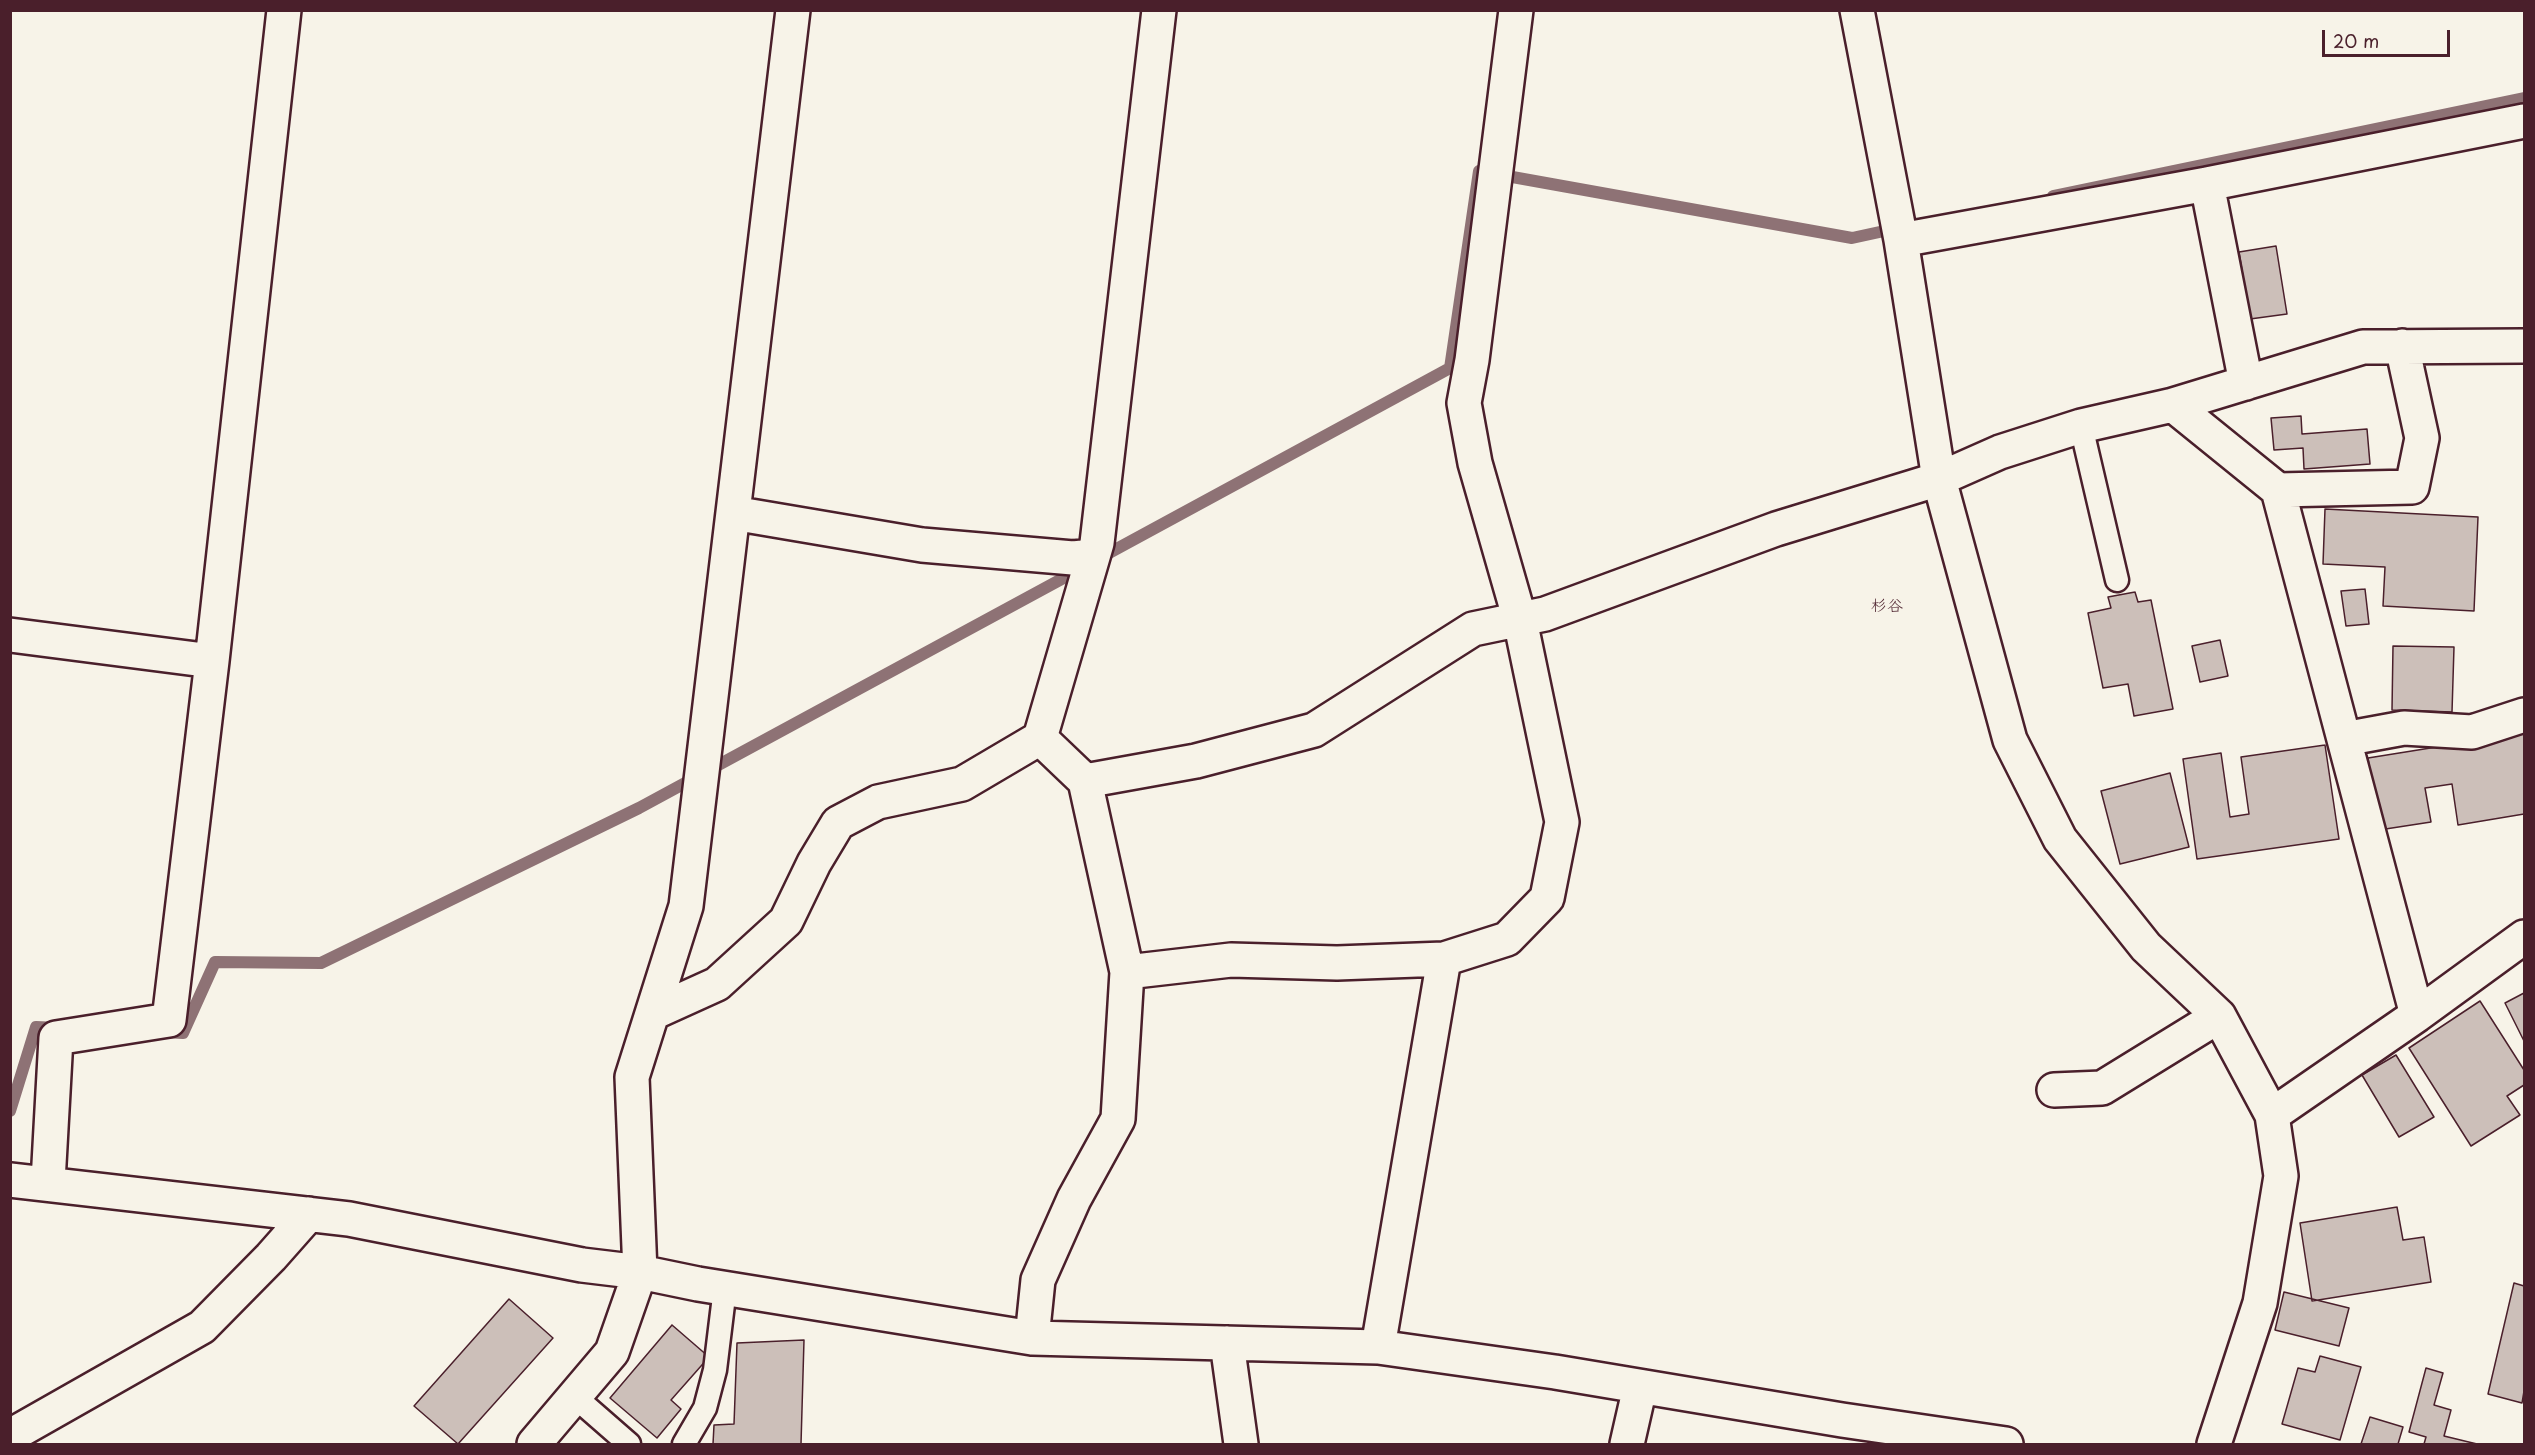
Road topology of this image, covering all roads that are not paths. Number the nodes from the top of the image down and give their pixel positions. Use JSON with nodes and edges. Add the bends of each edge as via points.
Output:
{"nodes":[{"id":1,"x":284,"y":10,"type":"edge"},
{"id":2,"x":793,"y":10,"type":"edge"},
{"id":3,"x":1159,"y":10,"type":"edge"},
{"id":4,"x":1516,"y":10,"type":"edge"},
{"id":5,"x":1857,"y":10,"type":"edge"},
{"id":6,"x":2524,"y":121,"type":"edge"},
{"id":7,"x":2207,"y":184,"type":"junction"},
{"id":8,"x":1901,"y":240,"type":"junction"},
{"id":9,"x":2402,"y":346,"type":"junction"},
{"id":10,"x":2524,"y":346,"type":"edge"},
{"id":11,"x":2246,"y":383,"type":"junction"},
{"id":12,"x":2173,"y":405,"type":"junction"},
{"id":13,"x":2081,"y":426,"type":"junction"},
{"id":14,"x":1939,"y":479,"type":"junction"},
{"id":15,"x":2278,"y":490,"type":"junction"},
{"id":16,"x":733,"y":513,"type":"junction"},
{"id":17,"x":1093,"y":556,"type":"junction"},
{"id":18,"x":2117,"y":580,"type":"dead end"},
{"id":19,"x":1520,"y":620,"type":"junction"},
{"id":20,"x":10,"y":634,"type":"edge"},
{"id":21,"x":212,"y":661,"type":"junction"},
{"id":22,"x":2524,"y":715,"type":"edge"},
{"id":23,"x":1040,"y":738,"type":"junction"},
{"id":24,"x":2344,"y":739,"type":"junction"},
{"id":25,"x":1085,"y":781,"type":"junction"},
{"id":26,"x":2524,"y":937,"type":"edge"},
{"id":27,"x":1444,"y":959,"type":"junction"},
{"id":28,"x":1127,"y":972,"type":"junction"},
{"id":29,"x":652,"y":1013,"type":"junction"},
{"id":30,"x":2417,"y":1015,"type":"junction"},
{"id":31,"x":2219,"y":1016,"type":"junction"},
{"id":32,"x":2054,"y":1090,"type":"dead end"},
{"id":33,"x":2272,"y":1115,"type":"junction"},
{"id":34,"x":10,"y":1180,"type":"edge"},
{"id":35,"x":48,"y":1182,"type":"junction"},
{"id":36,"x":309,"y":1214,"type":"junction"},
{"id":37,"x":640,"y":1272,"type":"junction"},
{"id":38,"x":725,"y":1288,"type":"junction"},
{"id":39,"x":1032,"y":1338,"type":"junction"},
{"id":40,"x":1227,"y":1343,"type":"junction"},
{"id":41,"x":1378,"y":1347,"type":"junction"},
{"id":42,"x":1640,"y":1386,"type":"junction"},
{"id":43,"x":574,"y":1396,"type":"junction"},
{"id":44,"x":10,"y":1436,"type":"edge"},
{"id":45,"x":534,"y":1444,"type":"edge"},
{"id":46,"x":627,"y":1444,"type":"edge"},
{"id":47,"x":684,"y":1444,"type":"edge"},
{"id":48,"x":1241,"y":1444,"type":"edge"},
{"id":49,"x":1627,"y":1444,"type":"edge"},
{"id":50,"x":2006,"y":1444,"type":"edge"},
{"id":51,"x":2214,"y":1444,"type":"edge"}],
"edges":[{"from":1,"to":21,"type":"street"},
{"from":2,"to":16,"type":"street"},
{"from":3,"to":17,"type":"street"},
{"from":4,"to":19,"type":"street","via":[[1464,403],[1475,464]]},
{"from":5,"to":8,"type":"street"},
{"from":6,"to":7,"type":"street"},
{"from":7,"to":8,"type":"street"},
{"from":7,"to":11,"type":"street"},
{"from":8,"to":14,"type":"street"},
{"from":9,"to":10,"type":"street"},
{"from":9,"to":11,"type":"street","via":[[2363,347]]},
{"from":9,"to":15,"type":"street","via":[[2422,438],[2412,487]]},
{"from":11,"to":12,"type":"street"},
{"from":12,"to":13,"type":"street"},
{"from":12,"to":15,"type":"street"},
{"from":13,"to":14,"type":"street","via":[[2000,452]]},
{"from":13,"to":18,"type":"lane"},
{"from":14,"to":19,"type":"street","via":[[1776,529]]},
{"from":14,"to":31,"type":"street","via":[[2010,740],[2060,839],[2146,947]]},
{"from":15,"to":24,"type":"street"},
{"from":16,"to":17,"type":"street","via":[[922,545],[1073,558]]},
{"from":16,"to":29,"type":"street","via":[[686,906]]},
{"from":17,"to":23,"type":"street"},
{"from":19,"to":25,"type":"street","via":[[1473,629],[1314,730],[1196,760]]},
{"from":19,"to":27,"type":"street","via":[[1562,822],[1547,898],[1507,939]]},
{"from":20,"to":21,"type":"street"},
{"from":21,"to":35,"type":"street","via":[[169,1020],[56,1038]]},
{"from":22,"to":24,"type":"street","via":[[2472,732],[2404,728]]},
{"from":23,"to":25,"type":"street"},
{"from":23,"to":29,"type":"street","via":[[962,784],[878,802],[837,823],[786,921],[717,984]]},
{"from":24,"to":30,"type":"street"},
{"from":25,"to":28,"type":"street"},
{"from":26,"to":30,"type":"street"},
{"from":27,"to":28,"type":"street","via":[[1337,963],[1231,960]]},
{"from":27,"to":41,"type":"street"},
{"from":28,"to":39,"type":"street","via":[[1118,1119],[1074,1199],[1038,1280]]},
{"from":29,"to":37,"type":"street","via":[[632,1077]]},
{"from":30,"to":33,"type":"street"},
{"from":31,"to":32,"type":"street","via":[[2102,1088]]},
{"from":31,"to":33,"type":"street"},
{"from":33,"to":51,"type":"street","via":[[2281,1176],[2260,1303]]},
{"from":34,"to":35,"type":"street"},
{"from":35,"to":36,"type":"street"},
{"from":36,"to":37,"type":"street","via":[[582,1265]]},
{"from":36,"to":44,"type":"street","via":[[202,1327]]},
{"from":37,"to":38,"type":"street"},
{"from":37,"to":43,"type":"street","via":[[612,1352]]},
{"from":38,"to":39,"type":"street"},
{"from":38,"to":47,"type":"lane","via":[[715,1370],[705,1408]]},
{"from":39,"to":40,"type":"street"},
{"from":40,"to":41,"type":"street"},
{"from":40,"to":48,"type":"street"},
{"from":41,"to":42,"type":"street"},
{"from":42,"to":49,"type":"street"},
{"from":42,"to":50,"type":"street"},
{"from":43,"to":45,"type":"street"},
{"from":43,"to":46,"type":"lane"}]}
